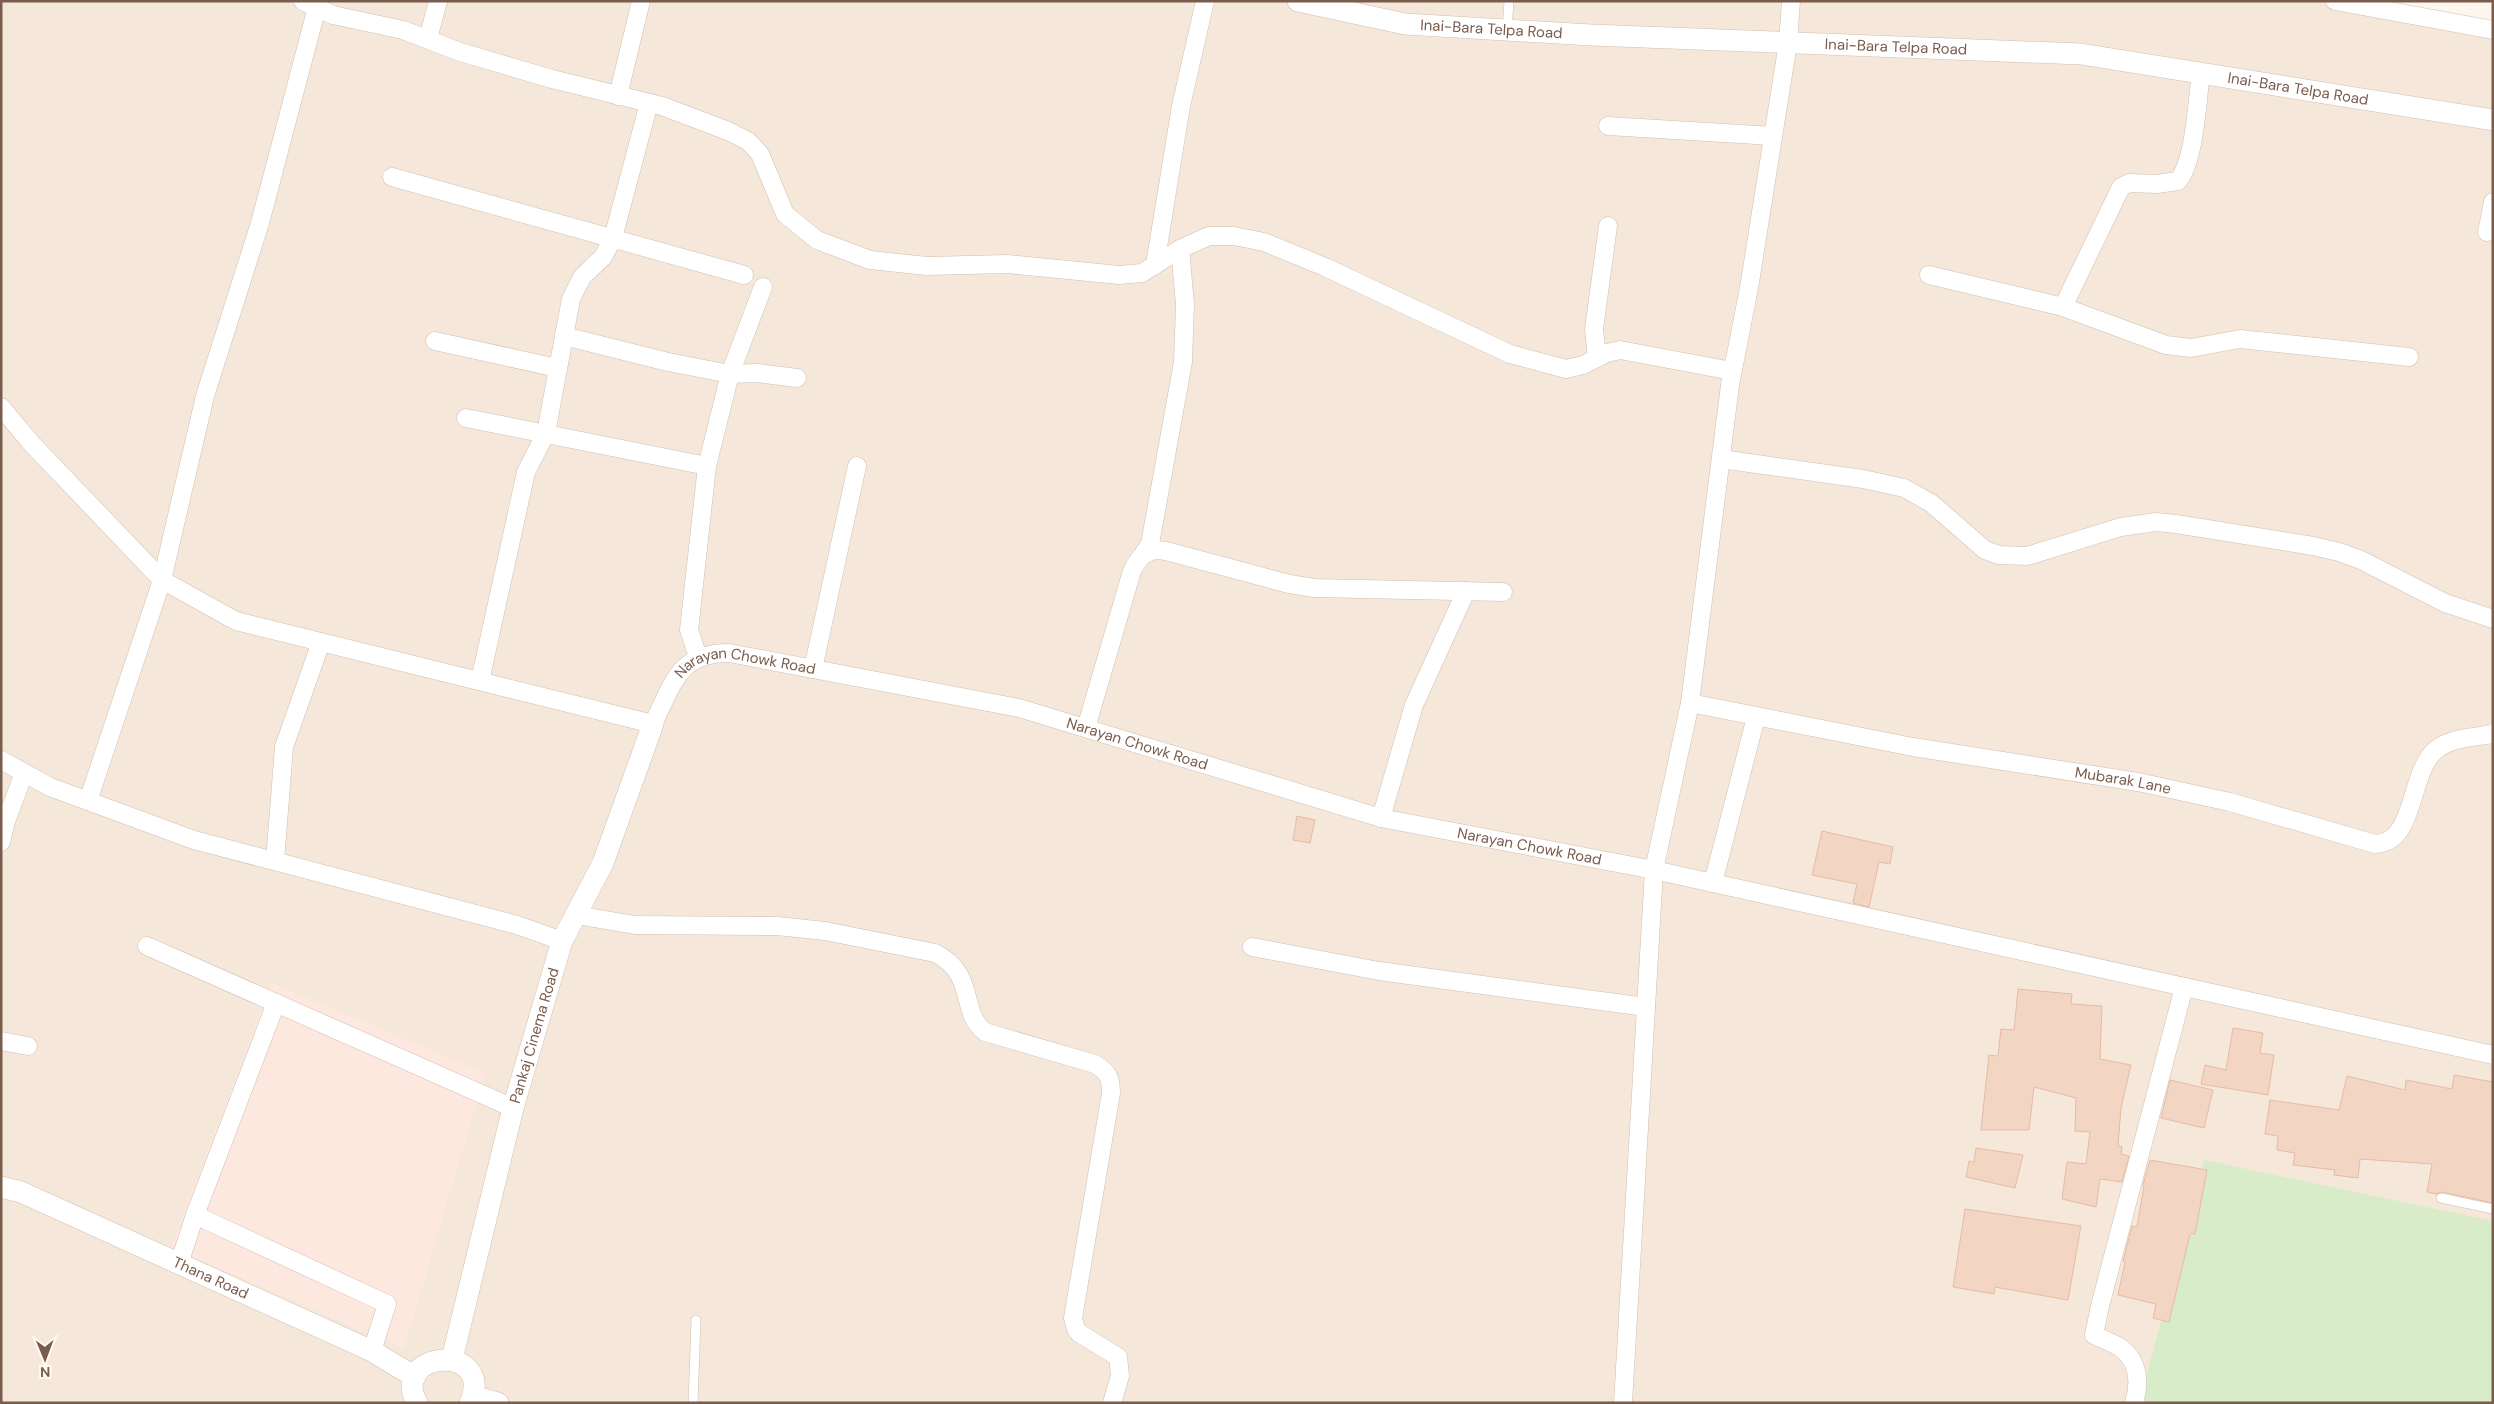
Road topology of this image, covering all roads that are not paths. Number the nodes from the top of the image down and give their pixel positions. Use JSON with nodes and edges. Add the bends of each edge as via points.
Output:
{"nodes":[{"id":1,"x":438,"y":1,"type":"edge"},
{"id":2,"x":641,"y":1,"type":"edge"},
{"id":3,"x":1205,"y":1,"type":"edge"},
{"id":4,"x":1298,"y":1,"type":"edge"},
{"id":5,"x":1509,"y":1,"type":"edge"},
{"id":6,"x":1791,"y":1,"type":"edge"},
{"id":7,"x":2335,"y":1,"type":"edge"},
{"id":8,"x":310,"y":4,"type":"edge"},
{"id":9,"x":1507,"y":30,"type":"junction"},
{"id":10,"x":2493,"y":30,"type":"edge"},
{"id":11,"x":428,"y":39,"type":"junction"},
{"id":12,"x":1788,"y":43,"type":"junction"},
{"id":13,"x":2200,"y":73,"type":"junction"},
{"id":14,"x":618,"y":96,"type":"junction"},
{"id":15,"x":649,"y":103,"type":"junction"},
{"id":16,"x":2493,"y":120,"type":"edge"},
{"id":17,"x":1608,"y":126,"type":"dead end"},
{"id":18,"x":1773,"y":136,"type":"junction"},
{"id":19,"x":392,"y":177,"type":"dead end"},
{"id":20,"x":2493,"y":202,"type":"edge"},
{"id":21,"x":1608,"y":226,"type":"dead end"},
{"id":22,"x":2487,"y":232,"type":"dead end"},
{"id":23,"x":612,"y":238,"type":"junction"},
{"id":24,"x":1180,"y":249,"type":"junction"},
{"id":25,"x":1155,"y":265,"type":"junction"},
{"id":26,"x":744,"y":275,"type":"dead end"},
{"id":27,"x":1928,"y":275,"type":"dead end"},
{"id":28,"x":763,"y":287,"type":"dead end"},
{"id":29,"x":2063,"y":308,"type":"junction"},
{"id":30,"x":564,"y":336,"type":"junction"},
{"id":31,"x":435,"y":341,"type":"dead end"},
{"id":32,"x":2409,"y":357,"type":"dead end"},
{"id":33,"x":1597,"y":358,"type":"junction"},
{"id":34,"x":557,"y":368,"type":"junction"},
{"id":35,"x":1732,"y":371,"type":"junction"},
{"id":36,"x":730,"y":374,"type":"junction"},
{"id":37,"x":797,"y":378,"type":"dead end"},
{"id":38,"x":1,"y":407,"type":"edge"},
{"id":39,"x":466,"y":418,"type":"dead end"},
{"id":40,"x":546,"y":434,"type":"junction"},
{"id":41,"x":1721,"y":459,"type":"junction"},
{"id":42,"x":707,"y":466,"type":"junction"},
{"id":43,"x":857,"y":466,"type":"dead end"},
{"id":44,"x":1144,"y":553,"type":"junction"},
{"id":45,"x":162,"y":580,"type":"junction"},
{"id":46,"x":1466,"y":592,"type":"junction"},
{"id":47,"x":1503,"y":592,"type":"dead end"},
{"id":48,"x":2493,"y":619,"type":"edge"},
{"id":49,"x":321,"y":642,"type":"junction"},
{"id":50,"x":698,"y":657,"type":"junction"},
{"id":51,"x":813,"y":669,"type":"junction"},
{"id":52,"x":480,"y":681,"type":"junction"},
{"id":53,"x":1690,"y":703,"type":"junction"},
{"id":54,"x":1756,"y":717,"type":"junction"},
{"id":55,"x":653,"y":724,"type":"junction"},
{"id":56,"x":1086,"y":728,"type":"junction"},
{"id":57,"x":2493,"y":734,"type":"edge"},
{"id":58,"x":1,"y":760,"type":"edge"},
{"id":59,"x":24,"y":773,"type":"junction"},
{"id":60,"x":88,"y":801,"type":"junction"},
{"id":61,"x":1381,"y":818,"type":"junction"},
{"id":62,"x":1,"y":842,"type":"edge"},
{"id":63,"x":275,"y":861,"type":"junction"},
{"id":64,"x":1654,"y":870,"type":"junction"},
{"id":65,"x":1713,"y":884,"type":"junction"},
{"id":66,"x":576,"y":915,"type":"junction"},
{"id":67,"x":562,"y":941,"type":"junction"},
{"id":68,"x":147,"y":946,"type":"dead end"},
{"id":69,"x":1252,"y":947,"type":"dead end"},
{"id":70,"x":2184,"y":988,"type":"junction"},
{"id":71,"x":276,"y":1003,"type":"junction"},
{"id":72,"x":1646,"y":1007,"type":"junction"},
{"id":73,"x":1,"y":1041,"type":"edge"},
{"id":74,"x":28,"y":1046,"type":"dead end"},
{"id":75,"x":2493,"y":1055,"type":"edge"},
{"id":76,"x":513,"y":1108,"type":"junction"},
{"id":77,"x":1,"y":1187,"type":"edge"},
{"id":78,"x":2441,"y":1198,"type":"dead end"},
{"id":79,"x":2493,"y":1209,"type":"edge"},
{"id":80,"x":195,"y":1215,"type":"junction"},
{"id":81,"x":180,"y":1264,"type":"junction"},
{"id":82,"x":696,"y":1320,"type":"dead end"},
{"id":83,"x":372,"y":1351,"type":"junction"},
{"id":84,"x":452,"y":1360,"type":"junction"},
{"id":85,"x":415,"y":1377,"type":"junction"},
{"id":86,"x":471,"y":1399,"type":"edge"},
{"id":87,"x":417,"y":1403,"type":"edge"},
{"id":88,"x":498,"y":1403,"type":"edge"},
{"id":89,"x":693,"y":1403,"type":"edge"},
{"id":90,"x":1112,"y":1403,"type":"edge"},
{"id":91,"x":1623,"y":1403,"type":"edge"},
{"id":92,"x":2134,"y":1403,"type":"edge"}],
"edges":[{"from":1,"to":11,"type":"street"},
{"from":2,"to":14,"type":"street"},
{"from":3,"to":25,"type":"street","via":[[1181,106]]},
{"from":4,"to":9,"type":"street","name":"Inai-Bara Telpa Road","via":[[1405,24]]},
{"from":5,"to":9,"type":"lane"},
{"from":6,"to":12,"type":"street"},
{"from":7,"to":10,"type":"street"},
{"from":8,"to":11,"type":"street","via":[[333,15],[403,30]]},
{"from":8,"to":45,"type":"street","via":[[260,223],[205,396]]},
{"from":9,"to":12,"type":"street","name":"Inai-Bara Telpa Road"},
{"from":11,"to":14,"type":"street","via":[[552,79]]},
{"from":12,"to":13,"type":"street","name":"Inai-Bara Telpa Road","via":[[2081,54]]},
{"from":12,"to":18,"type":"street"},
{"from":13,"to":16,"type":"street","name":"Inai-Bara Telpa Road"},
{"from":13,"to":29,"type":"street","via":[[2184,173],[2178,180],[2157,184],[2129,183],[2121,187]]},
{"from":14,"to":15,"type":"street"},
{"from":15,"to":23,"type":"street"},
{"from":15,"to":25,"type":"street","via":[[748,141],[760,154],[785,214],[817,240],[870,260],[927,266],[1007,264],[1119,275],[1142,273]]},
{"from":17,"to":18,"type":"street"},
{"from":18,"to":35,"type":"street"},
{"from":19,"to":23,"type":"street"},
{"from":20,"to":22,"type":"street"},
{"from":21,"to":33,"type":"street","via":[[1594,329]]},
{"from":23,"to":26,"type":"street"},
{"from":23,"to":30,"type":"street","via":[[604,257],[582,277],[571,299]]},
{"from":24,"to":25,"type":"street"},
{"from":24,"to":33,"type":"street","via":[[1209,236],[1234,236],[1264,242],[1394,298],[1510,354],[1566,369]]},
{"from":24,"to":44,"type":"street","via":[[1185,304],[1183,362],[1150,544]]},
{"from":27,"to":29,"type":"street"},
{"from":28,"to":36,"type":"street"},
{"from":29,"to":32,"type":"street","via":[[2166,345],[2191,348],[2240,339]]},
{"from":30,"to":34,"type":"street"},
{"from":30,"to":36,"type":"street"},
{"from":31,"to":34,"type":"street"},
{"from":33,"to":35,"type":"street","via":[[1620,350]]},
{"from":34,"to":40,"type":"street"},
{"from":35,"to":41,"type":"street"},
{"from":36,"to":37,"type":"street","via":[[757,373]]},
{"from":36,"to":42,"type":"street"},
{"from":38,"to":45,"type":"street","via":[[30,443]]},
{"from":39,"to":40,"type":"street"},
{"from":40,"to":42,"type":"street"},
{"from":40,"to":52,"type":"street","via":[[526,472]]},
{"from":41,"to":48,"type":"street","via":[[1904,488],[1931,503],[1985,550],[1999,556],[2027,556],[2121,527],[2156,522],[2176,524],[2339,552],[2361,560],[2445,604]]},
{"from":41,"to":53,"type":"street"},
{"from":42,"to":50,"type":"street","via":[[689,630]]},
{"from":43,"to":51,"type":"street"},
{"from":44,"to":46,"type":"street","via":[[1166,551],[1314,588]]},
{"from":44,"to":56,"type":"street","via":[[1132,571]]},
{"from":45,"to":49,"type":"street","via":[[236,621]]},
{"from":45,"to":60,"type":"street"},
{"from":46,"to":47,"type":"street"},
{"from":46,"to":61,"type":"street","via":[[1414,705]]},
{"from":49,"to":52,"type":"street"},
{"from":49,"to":63,"type":"street","via":[[284,747]]},
{"from":50,"to":51,"type":"street","name":"Narayan Chowk Road","via":[[729,653]]},
{"from":50,"to":55,"type":"street","name":"Narayan Chowk Road","via":[[676,679]]},
{"from":51,"to":56,"type":"street","name":"Narayan Chowk Road","via":[[1019,708]]},
{"from":52,"to":55,"type":"street"},
{"from":53,"to":54,"type":"street","name":"Mubarak Lane"},
{"from":53,"to":64,"type":"street"},
{"from":54,"to":57,"type":"street","name":"Mubarak Lane","via":[[1913,747],[2138,782],[2230,802],[2375,844],[2388,843],[2398,834],[2424,764],[2432,753],[2446,744]]},
{"from":54,"to":65,"type":"street"},
{"from":55,"to":66,"type":"street","name":"Pankaj Cinema Road","via":[[603,863]]},
{"from":56,"to":61,"type":"street","name":"Narayan Chowk Road"},
{"from":58,"to":59,"type":"street"},
{"from":59,"to":60,"type":"street"},
{"from":59,"to":62,"type":"street"},
{"from":60,"to":63,"type":"street","via":[[194,840]]},
{"from":61,"to":64,"type":"street","name":"Narayan Chowk Road"},
{"from":63,"to":67,"type":"street","via":[[518,925]]},
{"from":64,"to":65,"type":"street","name":"Narayan Chowk Road"},
{"from":64,"to":72,"type":"street"},
{"from":65,"to":70,"type":"street","name":"Narayan Chowk Road"},
{"from":66,"to":67,"type":"street","name":"Pankaj Cinema Road"},
{"from":66,"to":90,"type":"street","via":[[635,925],[777,926],[825,931],[935,953],[948,959],[960,974],[976,1021],[985,1032],[1095,1064],[1105,1070],[1110,1076],[1111,1093],[1073,1318],[1079,1333],[1118,1357],[1120,1376]]},
{"from":67,"to":76,"type":"street","name":"Pankaj Cinema Road"},
{"from":68,"to":71,"type":"street"},
{"from":69,"to":72,"type":"street","via":[[1379,972]]},
{"from":70,"to":75,"type":"street","name":"Narayan Chowk Road"},
{"from":70,"to":92,"type":"street","via":[[2094,1335],[2122,1348],[2132,1360],[2138,1380]]},
{"from":71,"to":76,"type":"street"},
{"from":71,"to":80,"type":"street"},
{"from":72,"to":91,"type":"street"},
{"from":73,"to":74,"type":"street"},
{"from":76,"to":84,"type":"street","name":"Pankaj Cinema Road"},
{"from":77,"to":81,"type":"street","name":"Thana Road","via":[[21,1192]]},
{"from":78,"to":79,"type":"lane"},
{"from":80,"to":81,"type":"street"},
{"from":80,"to":83,"type":"street","via":[[387,1304]]},
{"from":81,"to":83,"type":"street","name":"Thana Road"},
{"from":82,"to":89,"type":"lane"},
{"from":83,"to":85,"type":"street","name":"Thana Road"},
{"from":84,"to":85,"type":"street","via":[[443,1358],[426,1364]]},
{"from":84,"to":86,"type":"street","via":[[467,1370],[472,1378]]},
{"from":85,"to":87,"type":"street","via":[[413,1388]]},
{"from":86,"to":88,"type":"street"}]}
